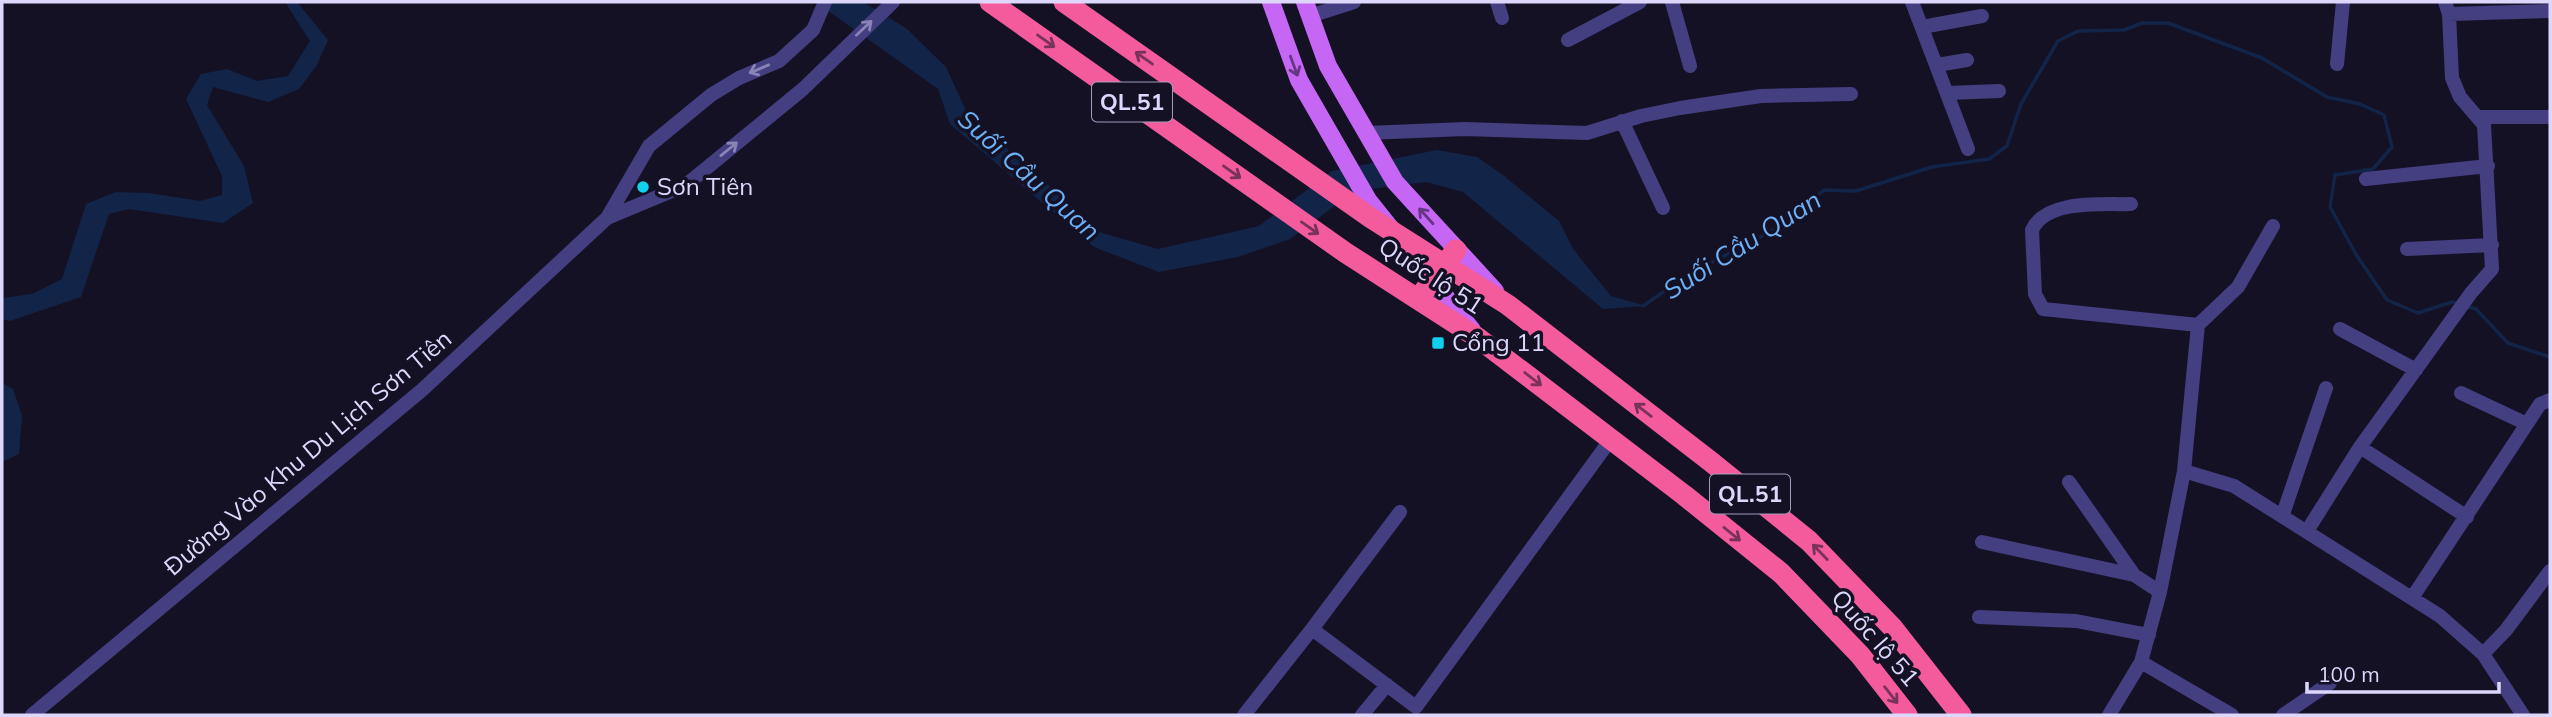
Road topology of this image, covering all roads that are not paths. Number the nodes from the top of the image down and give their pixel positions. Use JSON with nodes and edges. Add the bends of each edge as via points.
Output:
{"nodes":[{"id":1,"x":825,"y":2,"type":"edge"},
{"id":2,"x":893,"y":2,"type":"edge"},
{"id":3,"x":990,"y":2,"type":"edge"},
{"id":4,"x":1064,"y":2,"type":"edge"},
{"id":5,"x":1271,"y":2,"type":"edge"},
{"id":6,"x":1354,"y":2,"type":"edge"},
{"id":7,"x":1497,"y":2,"type":"edge"},
{"id":8,"x":1640,"y":2,"type":"edge"},
{"id":9,"x":1672,"y":2,"type":"edge"},
{"id":10,"x":1912,"y":2,"type":"edge"},
{"id":11,"x":2343,"y":2,"type":"edge"},
{"id":12,"x":2447,"y":8,"type":"edge"},
{"id":13,"x":1308,"y":9,"type":"edge"},
{"id":14,"x":2550,"y":10,"type":"edge"},
{"id":15,"x":1982,"y":16,"type":"dead end"},
{"id":16,"x":1502,"y":18,"type":"dead end"},
{"id":17,"x":1922,"y":27,"type":"junction"},
{"id":18,"x":1569,"y":40,"type":"dead end"},
{"id":19,"x":1967,"y":60,"type":"dead end"},
{"id":20,"x":2337,"y":64,"type":"dead end"},
{"id":21,"x":1937,"y":65,"type":"junction"},
{"id":22,"x":1690,"y":66,"type":"dead end"},
{"id":23,"x":1999,"y":91,"type":"dead end"},
{"id":24,"x":1948,"y":93,"type":"junction"},
{"id":25,"x":1851,"y":94,"type":"dead end"},
{"id":26,"x":2480,"y":117,"type":"junction"},
{"id":27,"x":2550,"y":117,"type":"edge"},
{"id":28,"x":1622,"y":121,"type":"junction"},
{"id":29,"x":1369,"y":138,"type":"junction"},
{"id":30,"x":1968,"y":149,"type":"dead end"},
{"id":31,"x":2488,"y":166,"type":"junction"},
{"id":32,"x":2366,"y":179,"type":"dead end"},
{"id":33,"x":2131,"y":204,"type":"dead end"},
{"id":34,"x":1663,"y":208,"type":"dead end"},
{"id":35,"x":1369,"y":209,"type":"junction"},
{"id":36,"x":607,"y":218,"type":"junction"},
{"id":37,"x":2273,"y":226,"type":"dead end"},
{"id":38,"x":2492,"y":245,"type":"junction"},
{"id":39,"x":2407,"y":248,"type":"dead end"},
{"id":40,"x":1444,"y":265,"type":"junction"},
{"id":41,"x":1418,"y":299,"type":"junction"},
{"id":42,"x":2198,"y":325,"type":"junction"},
{"id":43,"x":2340,"y":329,"type":"dead end"},
{"id":44,"x":1478,"y":338,"type":"junction"},
{"id":45,"x":2416,"y":370,"type":"junction"},
{"id":46,"x":2326,"y":388,"type":"dead end"},
{"id":47,"x":2461,"y":393,"type":"dead end"},
{"id":48,"x":2550,"y":400,"type":"edge"},
{"id":49,"x":2527,"y":424,"type":"junction"},
{"id":50,"x":1611,"y":439,"type":"junction"},
{"id":51,"x":2360,"y":447,"type":"junction"},
{"id":52,"x":2184,"y":471,"type":"junction"},
{"id":53,"x":2069,"y":482,"type":"dead end"},
{"id":54,"x":1400,"y":512,"type":"dead end"},
{"id":55,"x":2283,"y":514,"type":"junction"},
{"id":56,"x":2467,"y":517,"type":"junction"},
{"id":57,"x":2307,"y":531,"type":"junction"},
{"id":58,"x":1982,"y":542,"type":"dead end"},
{"id":59,"x":2550,"y":571,"type":"edge"},
{"id":60,"x":2134,"y":575,"type":"junction"},
{"id":61,"x":2160,"y":592,"type":"junction"},
{"id":62,"x":2412,"y":598,"type":"junction"},
{"id":63,"x":1979,"y":617,"type":"dead end"},
{"id":64,"x":1312,"y":629,"type":"junction"},
{"id":65,"x":2149,"y":635,"type":"junction"},
{"id":66,"x":2483,"y":654,"type":"junction"},
{"id":67,"x":2141,"y":662,"type":"junction"},
{"id":68,"x":2330,"y":683,"type":"dead end"},
{"id":69,"x":1387,"y":685,"type":"junction"},
{"id":70,"x":1421,"y":711,"type":"edge"},
{"id":71,"x":1247,"y":714,"type":"edge"},
{"id":72,"x":32,"y":715,"type":"edge"},
{"id":73,"x":1362,"y":715,"type":"edge"},
{"id":74,"x":1907,"y":715,"type":"edge"},
{"id":75,"x":1961,"y":715,"type":"edge"},
{"id":76,"x":2109,"y":715,"type":"edge"},
{"id":77,"x":2232,"y":715,"type":"edge"},
{"id":78,"x":2283,"y":715,"type":"edge"},
{"id":79,"x":2523,"y":715,"type":"edge"}],
"edges":[{"from":1,"to":36,"type":"street","name":"Đường Vào Khu Du Lịch Sơn Tiên","one_way":true,"via":[[813,30],[779,61],[711,95],[649,146]]},
{"from":36,"to":2,"type":"street","name":"Đường Vào Khu Du Lịch Sơn Tiên","one_way":true,"via":[[686,185],[803,89]]},
{"from":3,"to":41,"type":"highway","name":"Quốc lộ 51","number":"QL.51","one_way":true},
{"from":35,"to":4,"type":"highway","name":"Quốc lộ 51","number":"QL.51","one_way":true,"via":[[1299,168]]},
{"from":5,"to":35,"type":"main road","one_way":true,"via":[[1298,80]]},
{"from":6,"to":13,"type":"street"},
{"from":7,"to":16,"type":"street"},
{"from":8,"to":18,"type":"street"},
{"from":9,"to":22,"type":"street"},
{"from":10,"to":17,"type":"street"},
{"from":11,"to":20,"type":"street"},
{"from":12,"to":14,"type":"street"},
{"from":12,"to":26,"type":"street","via":[[2452,78],[2460,97]]},
{"from":13,"to":29,"type":"main road","via":[[1328,66]]},
{"from":15,"to":17,"type":"street"},
{"from":17,"to":21,"type":"street"},
{"from":19,"to":21,"type":"street"},
{"from":21,"to":24,"type":"street"},
{"from":23,"to":24,"type":"street"},
{"from":24,"to":30,"type":"street"},
{"from":25,"to":28,"type":"street","via":[[1761,96]]},
{"from":26,"to":27,"type":"street"},
{"from":26,"to":31,"type":"street"},
{"from":28,"to":29,"type":"street","via":[[1582,134],[1465,129]]},
{"from":28,"to":34,"type":"street"},
{"from":40,"to":29,"type":"main road","one_way":true},
{"from":31,"to":32,"type":"street"},
{"from":31,"to":38,"type":"street"},
{"from":33,"to":42,"type":"street","via":[[2087,205],[2036,222],[2032,230],[2037,301],[2043,309],[2056,312]]},
{"from":35,"to":40,"type":"highway","name":"Quốc lộ 51","number":"QL.51","via":[[1394,233]]},
{"from":36,"to":72,"type":"street","name":"Đường Vào Khu Du Lịch Sơn Tiên","via":[[422,390]]},
{"from":37,"to":42,"type":"street","via":[[2238,288]]},
{"from":38,"to":39,"type":"street"},
{"from":38,"to":45,"type":"street","via":[[2492,269]]},
{"from":40,"to":41,"type":"highway"},
{"from":40,"to":44,"type":"main road"},
{"from":75,"to":40,"type":"highway","name":"Quốc lộ 51","number":"QL.51","one_way":true,"via":[[1892,627],[1809,541],[1508,305]]},
{"from":41,"to":44,"type":"highway","name":"Quốc lộ 51","number":"QL.51"},
{"from":42,"to":52,"type":"street"},
{"from":43,"to":45,"type":"street"},
{"from":44,"to":50,"type":"highway","name":"Quốc lộ 51","number":"QL.51","one_way":true},
{"from":45,"to":51,"type":"street"},
{"from":46,"to":55,"type":"street"},
{"from":47,"to":49,"type":"street"},
{"from":48,"to":49,"type":"street","via":[[2540,404]]},
{"from":49,"to":56,"type":"street"},
{"from":50,"to":70,"type":"street"},
{"from":50,"to":74,"type":"highway","name":"Quốc lộ 51","number":"QL.51","one_way":true,"via":[[1781,573],[1860,655]]},
{"from":51,"to":56,"type":"street"},
{"from":51,"to":57,"type":"street"},
{"from":52,"to":55,"type":"street","via":[[2234,486]]},
{"from":52,"to":61,"type":"street"},
{"from":53,"to":60,"type":"street"},
{"from":54,"to":64,"type":"street"},
{"from":55,"to":57,"type":"street"},
{"from":56,"to":62,"type":"street"},
{"from":57,"to":62,"type":"street"},
{"from":58,"to":60,"type":"street"},
{"from":59,"to":66,"type":"street"},
{"from":60,"to":61,"type":"street"},
{"from":61,"to":65,"type":"street"},
{"from":62,"to":66,"type":"street"},
{"from":63,"to":65,"type":"street","via":[[2076,621]]},
{"from":64,"to":69,"type":"street"},
{"from":64,"to":71,"type":"street"},
{"from":65,"to":67,"type":"street"},
{"from":66,"to":79,"type":"street"},
{"from":67,"to":76,"type":"street"},
{"from":67,"to":77,"type":"street"},
{"from":68,"to":78,"type":"street"},
{"from":69,"to":70,"type":"street"},
{"from":69,"to":73,"type":"street"}]}
